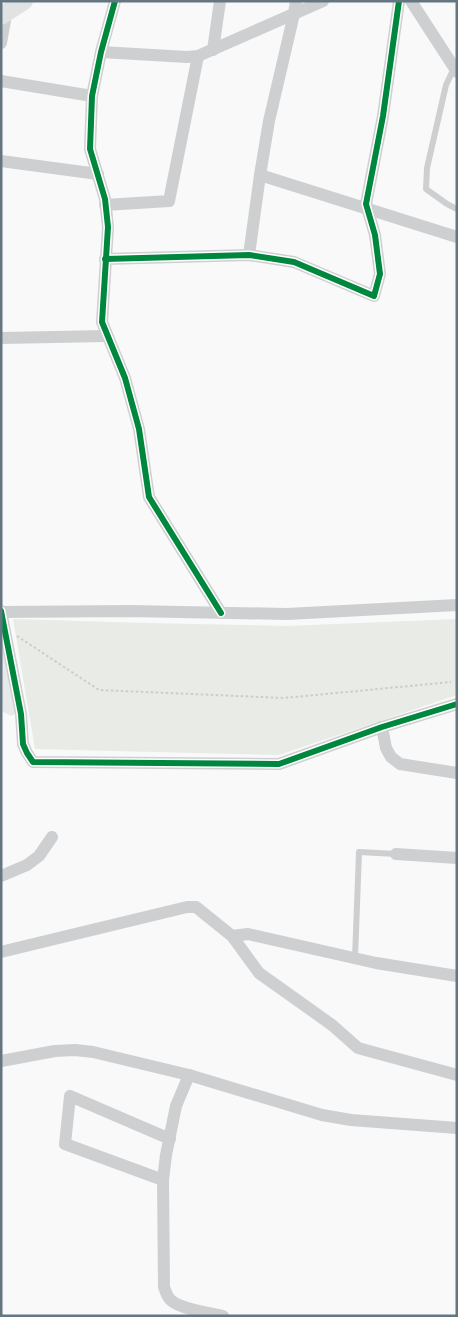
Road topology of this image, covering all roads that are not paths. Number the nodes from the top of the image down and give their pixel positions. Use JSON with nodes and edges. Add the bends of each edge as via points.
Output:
{"nodes":[{"id":1,"x":24,"y":1,"type":"edge"},
{"id":2,"x":115,"y":1,"type":"edge"},
{"id":3,"x":220,"y":1,"type":"edge"},
{"id":4,"x":322,"y":1,"type":"edge"},
{"id":5,"x":399,"y":1,"type":"edge"},
{"id":6,"x":411,"y":1,"type":"edge"},
{"id":7,"x":295,"y":8,"type":"edge"},
{"id":8,"x":5,"y":10,"type":"edge"},
{"id":9,"x":1,"y":43,"type":"edge"},
{"id":10,"x":213,"y":50,"type":"junction"},
{"id":11,"x":101,"y":52,"type":"junction"},
{"id":12,"x":198,"y":56,"type":"junction"},
{"id":13,"x":455,"y":70,"type":"edge"},
{"id":14,"x":1,"y":80,"type":"edge"},
{"id":15,"x":92,"y":96,"type":"junction"},
{"id":16,"x":1,"y":162,"type":"edge"},
{"id":17,"x":98,"y":174,"type":"junction"},
{"id":18,"x":260,"y":175,"type":"junction"},
{"id":19,"x":106,"y":205,"type":"junction"},
{"id":20,"x":368,"y":209,"type":"junction"},
{"id":21,"x":457,"y":209,"type":"edge"},
{"id":22,"x":457,"y":237,"type":"edge"},
{"id":23,"x":250,"y":255,"type":"junction"},
{"id":24,"x":105,"y":260,"type":"junction"},
{"id":25,"x":107,"y":336,"type":"junction"},
{"id":26,"x":1,"y":338,"type":"edge"},
{"id":27,"x":457,"y":605,"type":"edge"},
{"id":28,"x":221,"y":613,"type":"junction"},
{"id":29,"x":2,"y":614,"type":"edge"},
{"id":30,"x":457,"y":704,"type":"edge"},
{"id":31,"x":382,"y":727,"type":"junction"},
{"id":32,"x":457,"y":773,"type":"edge"},
{"id":33,"x":52,"y":837,"type":"dead end"},
{"id":34,"x":396,"y":854,"type":"joint"},
{"id":35,"x":457,"y":858,"type":"edge"},
{"id":36,"x":1,"y":876,"type":"edge"},
{"id":37,"x":232,"y":936,"type":"junction"},
{"id":38,"x":1,"y":952,"type":"edge"},
{"id":39,"x":355,"y":958,"type":"junction"},
{"id":40,"x":457,"y":976,"type":"edge"},
{"id":41,"x":1,"y":1061,"type":"edge"},
{"id":42,"x":189,"y":1075,"type":"junction"},
{"id":43,"x":457,"y":1075,"type":"edge"},
{"id":44,"x":457,"y":1128,"type":"edge"},
{"id":45,"x":170,"y":1139,"type":"junction"},
{"id":46,"x":163,"y":1180,"type":"junction"},
{"id":47,"x":223,"y":1316,"type":"edge"}],
"edges":[{"from":1,"to":8,"type":"street"},
{"from":2,"to":11,"type":"street"},
{"from":3,"to":10,"type":"street"},
{"from":4,"to":7,"type":"street"},
{"from":5,"to":20,"type":"street","via":[[383,116],[366,204]]},
{"from":6,"to":13,"type":"street"},
{"from":7,"to":10,"type":"street"},
{"from":7,"to":18,"type":"street"},
{"from":8,"to":9,"type":"street"},
{"from":10,"to":12,"type":"street"},
{"from":11,"to":12,"type":"street"},
{"from":11,"to":15,"type":"street"},
{"from":12,"to":19,"type":"street","via":[[168,201]]},
{"from":13,"to":21,"type":"lane","via":[[444,94],[427,168],[426,189]]},
{"from":14,"to":15,"type":"street"},
{"from":15,"to":17,"type":"street","via":[[90,149]]},
{"from":16,"to":17,"type":"street"},
{"from":17,"to":19,"type":"street"},
{"from":18,"to":20,"type":"street"},
{"from":18,"to":23,"type":"street"},
{"from":19,"to":24,"type":"street"},
{"from":20,"to":22,"type":"street"},
{"from":20,"to":23,"type":"street","via":[[380,274],[374,296],[294,262]]},
{"from":23,"to":24,"type":"street"},
{"from":24,"to":25,"type":"street","via":[[102,322]]},
{"from":25,"to":26,"type":"street"},
{"from":25,"to":28,"type":"street","via":[[125,378],[139,429],[149,497]]},
{"from":27,"to":28,"type":"street","via":[[287,614]]},
{"from":28,"to":29,"type":"street"},
{"from":29,"to":31,"type":"street","via":[[22,714],[24,744],[33,762],[279,764]]},
{"from":30,"to":31,"type":"street"},
{"from":31,"to":32,"type":"street","via":[[386,748],[400,764]]},
{"from":33,"to":36,"type":"street","via":[[39,856]]},
{"from":34,"to":35,"type":"street"},
{"from":34,"to":39,"type":"lane","via":[[359,852]]},
{"from":37,"to":38,"type":"street","via":[[196,907],[187,907]]},
{"from":37,"to":39,"type":"street","via":[[248,934]]},
{"from":37,"to":43,"type":"street","via":[[259,974],[358,1048]]},
{"from":39,"to":40,"type":"street"},
{"from":41,"to":42,"type":"street","via":[[75,1050]]},
{"from":42,"to":44,"type":"street","via":[[322,1115]]},
{"from":42,"to":45,"type":"street","via":[[176,1106]]},
{"from":45,"to":46,"type":"street"},
{"from":45,"to":46,"type":"street","via":[[70,1096],[65,1144]]},
{"from":46,"to":47,"type":"street","via":[[166,1294],[184,1306]]}]}
